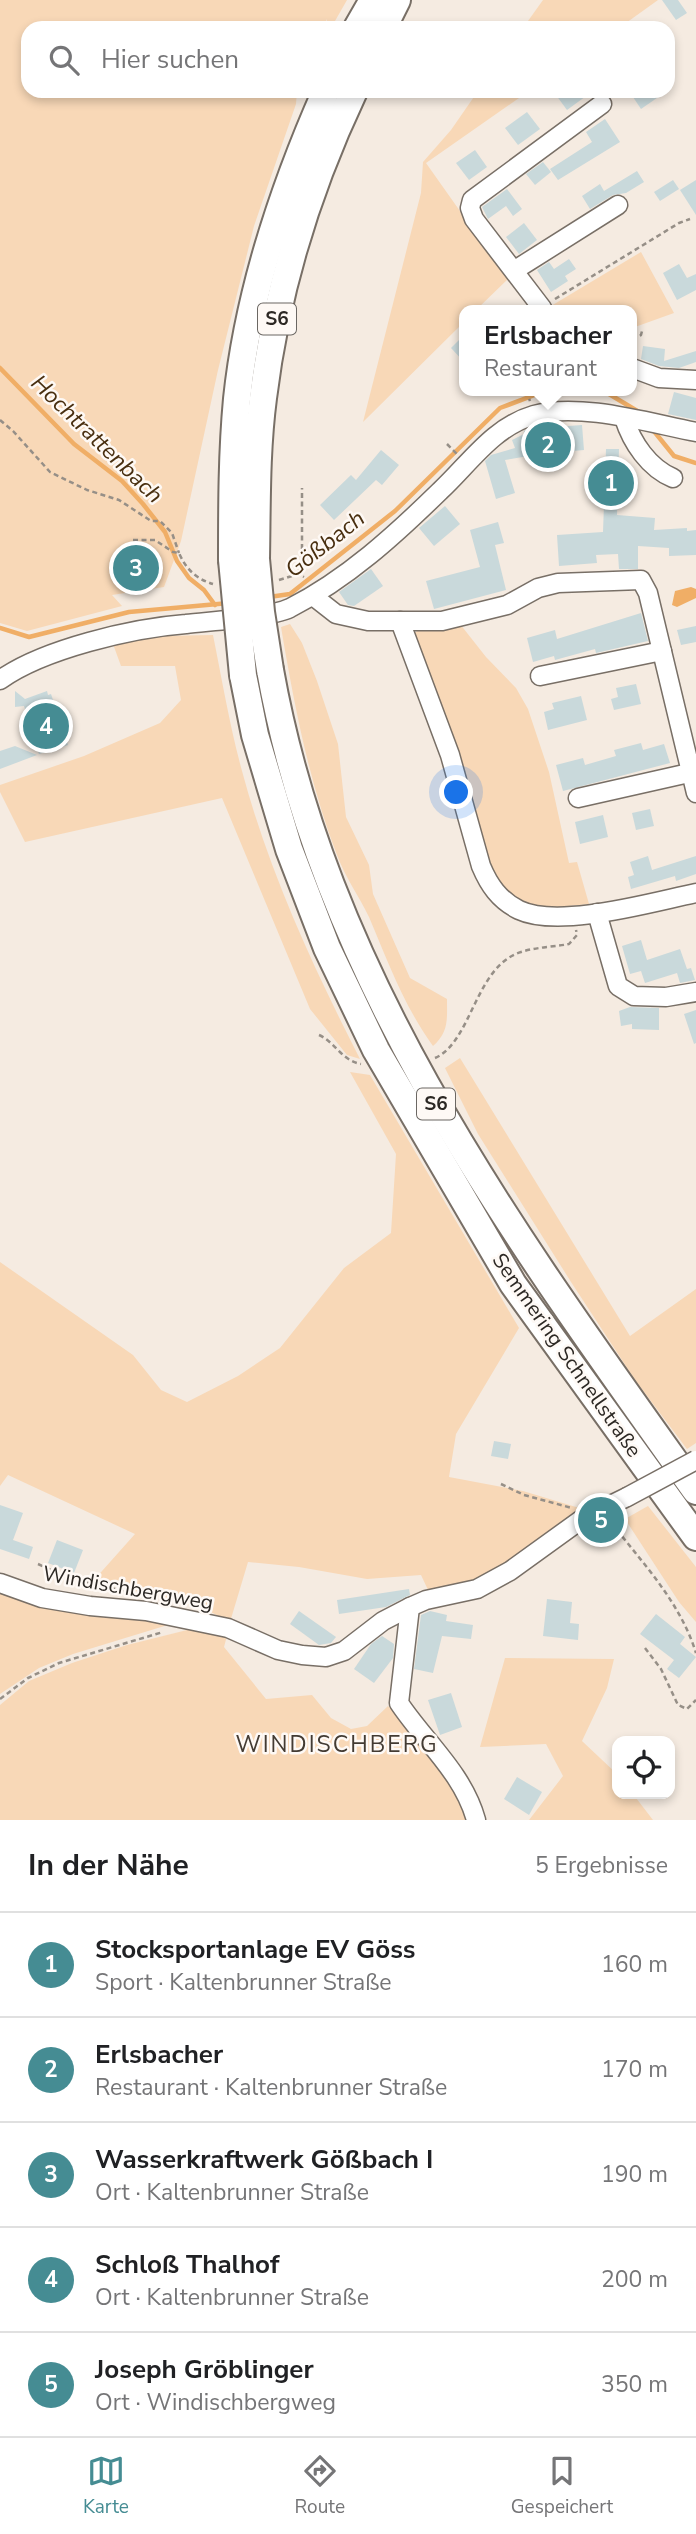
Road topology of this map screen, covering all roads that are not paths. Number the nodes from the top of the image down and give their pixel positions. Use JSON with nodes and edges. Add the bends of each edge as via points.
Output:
{"nodes":[{"id":1,"x":373,"y":0,"type":"edge"},
{"id":2,"x":397,"y":0,"type":"edge"},
{"id":3,"x":361,"y":21,"type":"edge"},
{"id":4,"x":386,"y":21,"type":"edge"},
{"id":5,"x":323,"y":98,"type":"edge"},
{"id":6,"x":351,"y":98,"type":"edge"},
{"id":7,"x":602,"y":104,"type":"dead end"},
{"id":8,"x":618,"y":205,"type":"dead end"},
{"id":9,"x":515,"y":270,"type":"junction"},
{"id":10,"x":540,"y":305,"type":"edge"},
{"id":11,"x":637,"y":370,"type":"edge"},
{"id":12,"x":696,"y":380,"type":"edge"},
{"id":13,"x":531,"y":403,"type":"edge"},
{"id":14,"x":629,"y":419,"type":"junction"},
{"id":15,"x":696,"y":432,"type":"edge"},
{"id":16,"x":673,"y":478,"type":"dead end"},
{"id":17,"x":244,"y":560,"type":"junction"},
{"id":18,"x":313,"y":596,"type":"junction"},
{"id":19,"x":400,"y":621,"type":"junction"},
{"id":20,"x":662,"y":651,"type":"junction"},
{"id":21,"x":540,"y":676,"type":"dead end"},
{"id":22,"x":0,"y":680,"type":"edge"},
{"id":23,"x":688,"y":733,"type":"edge"},
{"id":24,"x":689,"y":773,"type":"junction"},
{"id":25,"x":696,"y":793,"type":"edge"},
{"id":26,"x":578,"y":798,"type":"dead end"},
{"id":27,"x":696,"y":893,"type":"edge"},
{"id":28,"x":597,"y":913,"type":"junction"},
{"id":29,"x":696,"y":992,"type":"edge"},
{"id":30,"x":696,"y":1460,"type":"edge"},
{"id":31,"x":696,"y":1492,"type":"edge"},
{"id":32,"x":696,"y":1537,"type":"edge"},
{"id":33,"x":0,"y":1583,"type":"edge"},
{"id":34,"x":410,"y":1607,"type":"junction"},
{"id":35,"x":476,"y":1820,"type":"edge"}],
"edges":[{"from":1,"to":3,"type":"highway"},
{"from":2,"to":4,"type":"highway"},
{"from":5,"to":17,"type":"highway","name":"Semmering Schnellstraße","number":"S6","via":[[263,263],[248,331],[232,467]]},
{"from":6,"to":17,"type":"highway","name":"Semmering Schnellstraße","number":"S6","via":[[288,263],[263,397]]},
{"from":7,"to":9,"type":"street","via":[[472,200],[474,219]]},
{"from":8,"to":9,"type":"street"},
{"from":9,"to":10,"type":"street"},
{"from":11,"to":12,"type":"street","via":[[659,378]]},
{"from":13,"to":14,"type":"street"},
{"from":13,"to":18,"type":"street","via":[[394,534]]},
{"from":14,"to":15,"type":"street"},
{"from":14,"to":16,"type":"street","via":[[629,436],[658,472]]},
{"from":17,"to":31,"type":"highway","name":"Semmering Schnellstraße","number":"S6","bridge":true,"via":[[261,611],[280,726],[296,785],[352,937],[404,1046],[540,1271]]},
{"from":17,"to":32,"type":"highway","name":"Semmering Schnellstraße","number":"S6","bridge":true,"via":[[243,675],[258,746],[289,849],[327,948],[376,1050],[513,1284]]},
{"from":18,"to":19,"type":"street","via":[[336,614]]},
{"from":18,"to":22,"type":"street","via":[[284,611],[116,636],[33,661]]},
{"from":19,"to":20,"type":"street","via":[[442,621],[507,605],[558,583],[640,580],[648,593]]},
{"from":19,"to":28,"type":"street","via":[[450,755],[489,883],[502,900],[521,911],[540,916]]},
{"from":20,"to":21,"type":"street"},
{"from":20,"to":23,"type":"street"},
{"from":23,"to":24,"type":"street"},
{"from":24,"to":25,"type":"street"},
{"from":24,"to":26,"type":"street"},
{"from":27,"to":28,"type":"street"},
{"from":28,"to":29,"type":"street","via":[[618,986],[634,996]]},
{"from":30,"to":34,"type":"street","name":"Windischbergweg","bridge":true,"via":[[592,1514],[477,1589]]},
{"from":33,"to":34,"type":"street","name":"Windischbergweg","via":[[43,1598],[146,1611],[228,1628],[278,1650],[326,1657],[344,1651]]},
{"from":34,"to":35,"type":"street","via":[[399,1703],[446,1762],[466,1793]]}]}
